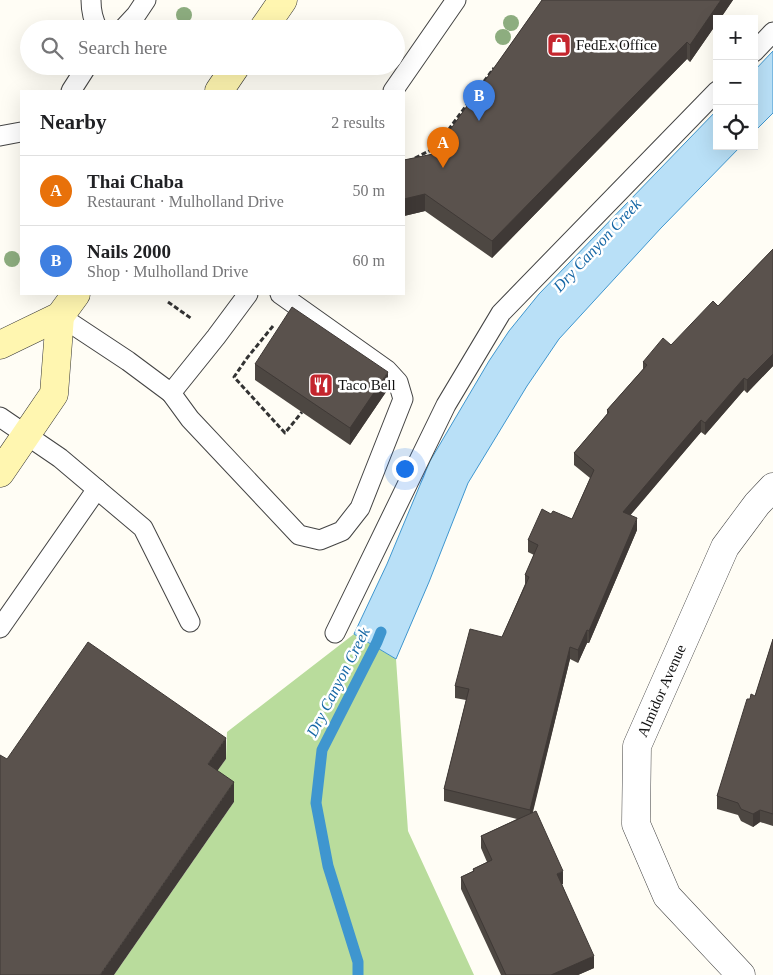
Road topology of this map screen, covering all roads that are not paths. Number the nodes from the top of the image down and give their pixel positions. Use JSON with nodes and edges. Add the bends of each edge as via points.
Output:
{"nodes":[{"id":1,"x":92,"y":0,"type":"edge"},
{"id":2,"x":146,"y":0,"type":"edge"},
{"id":3,"x":282,"y":0,"type":"edge"},
{"id":4,"x":456,"y":0,"type":"edge"},
{"id":5,"x":94,"y":20,"type":"edge"},
{"id":6,"x":131,"y":20,"type":"edge"},
{"id":7,"x":269,"y":20,"type":"edge"},
{"id":8,"x":773,"y":32,"type":"edge"},
{"id":9,"x":758,"y":48,"type":"edge"},
{"id":10,"x":405,"y":73,"type":"edge"},
{"id":11,"x":82,"y":75,"type":"edge"},
{"id":12,"x":230,"y":75,"type":"edge"},
{"id":13,"x":403,"y":75,"type":"edge"},
{"id":14,"x":73,"y":90,"type":"edge"},
{"id":15,"x":220,"y":90,"type":"edge"},
{"id":16,"x":393,"y":90,"type":"edge"},
{"id":17,"x":713,"y":94,"type":"edge"},
{"id":18,"x":20,"y":132,"type":"edge"},
{"id":19,"x":0,"y":136,"type":"edge"},
{"id":20,"x":75,"y":295,"type":"edge"},
{"id":21,"x":247,"y":295,"type":"edge"},
{"id":22,"x":287,"y":299,"type":"edge"},
{"id":23,"x":60,"y":316,"type":"junction"},
{"id":24,"x":0,"y":345,"type":"edge"},
{"id":25,"x":171,"y":393,"type":"junction"},
{"id":26,"x":0,"y":417,"type":"edge"},
{"id":27,"x":26,"y":436,"type":"junction"},
{"id":28,"x":0,"y":473,"type":"edge"},
{"id":29,"x":773,"y":487,"type":"edge"},
{"id":30,"x":97,"y":489,"type":"junction"},
{"id":31,"x":190,"y":622,"type":"dead end"},
{"id":32,"x":0,"y":628,"type":"edge"},
{"id":33,"x":335,"y":633,"type":"dead end"},
{"id":34,"x":742,"y":975,"type":"edge"}],
"edges":[{"from":1,"to":5,"type":"lane"},
{"from":2,"to":6,"type":"lane"},
{"from":3,"to":7,"type":"main road"},
{"from":4,"to":10,"type":"lane"},
{"from":8,"to":9,"type":"lane"},
{"from":11,"to":14,"type":"lane"},
{"from":12,"to":15,"type":"main road"},
{"from":13,"to":16,"type":"lane"},
{"from":17,"to":33,"type":"lane","via":[[501,313],[446,405]]},
{"from":18,"to":19,"type":"lane"},
{"from":20,"to":23,"type":"main road"},
{"from":21,"to":25,"type":"lane"},
{"from":22,"to":25,"type":"lane","via":[[387,370],[398,382],[403,399],[360,508],[342,530],[320,540],[300,535],[190,419]]},
{"from":23,"to":24,"type":"main road"},
{"from":23,"to":25,"type":"lane"},
{"from":23,"to":27,"type":"main road","via":[[54,394]]},
{"from":26,"to":27,"type":"lane"},
{"from":27,"to":28,"type":"main road"},
{"from":27,"to":30,"type":"lane","via":[[60,458]]},
{"from":29,"to":34,"type":"street","name":"Almidor Avenue","via":[[725,547],[637,746],[636,824],[668,896]]},
{"from":30,"to":31,"type":"lane","via":[[143,528]]},
{"from":30,"to":32,"type":"lane"}]}
